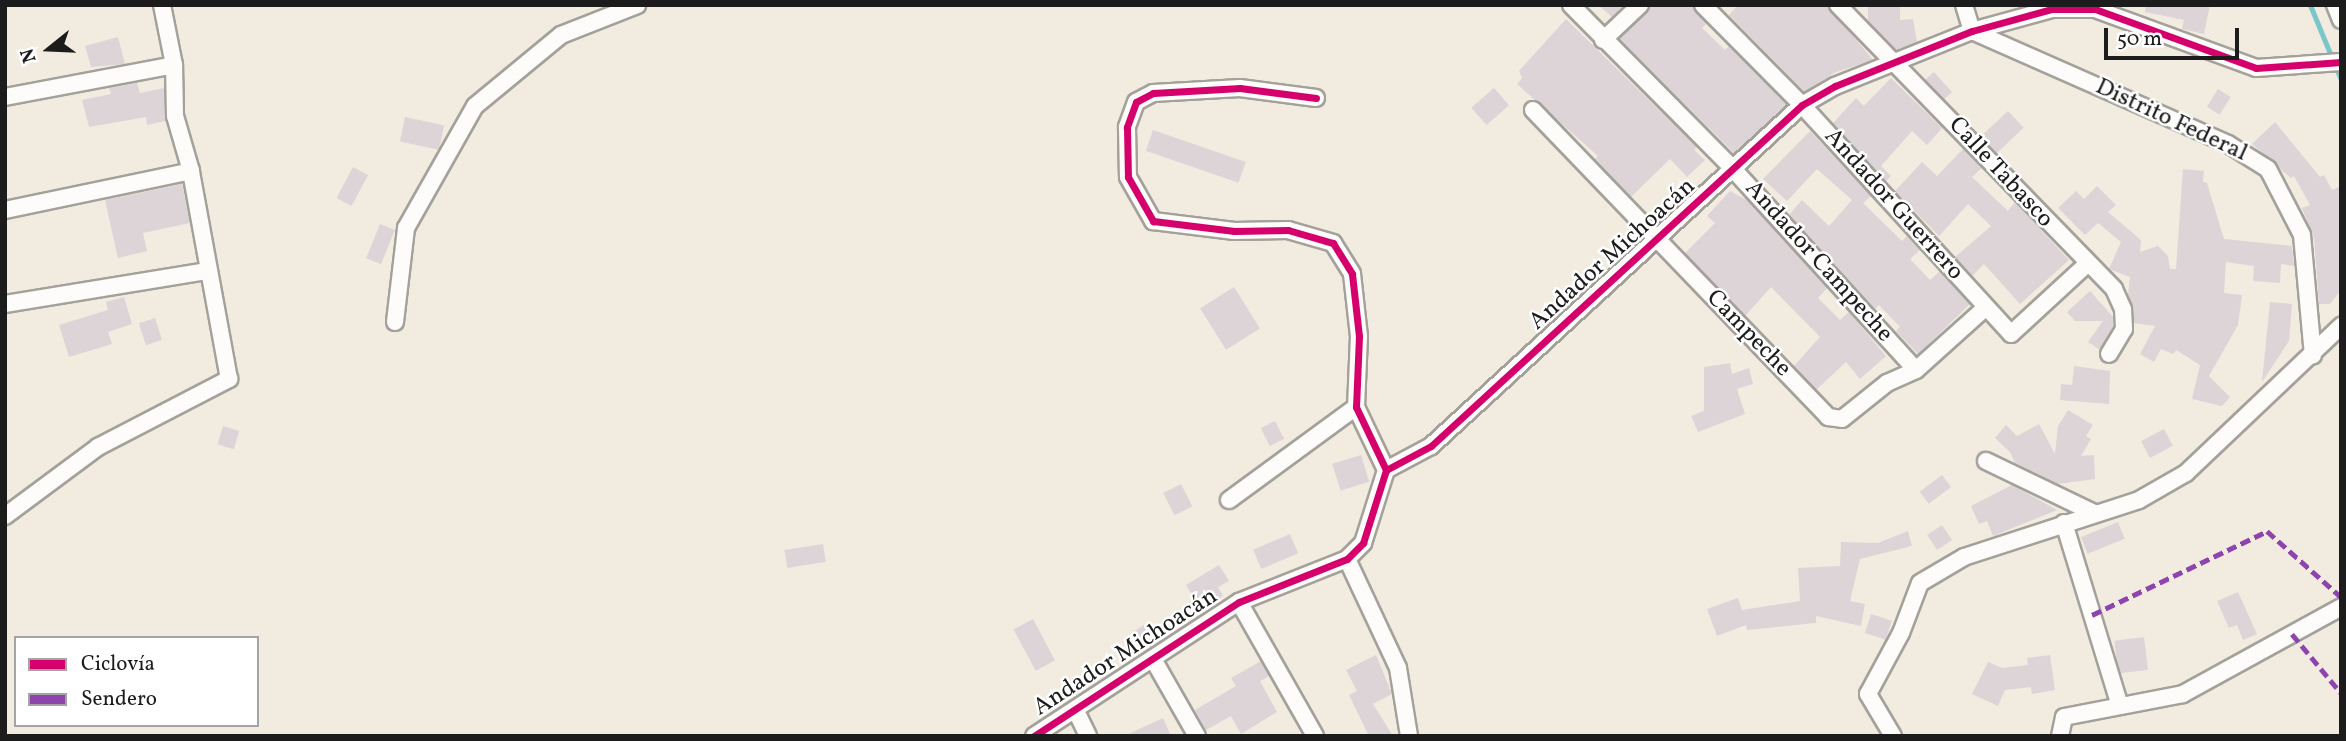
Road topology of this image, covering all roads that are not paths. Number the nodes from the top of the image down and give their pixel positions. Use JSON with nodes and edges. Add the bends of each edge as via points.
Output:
{"nodes":[{"id":1,"x":162,"y":5,"type":"edge"},
{"id":2,"x":637,"y":5,"type":"edge"},
{"id":3,"x":1571,"y":5,"type":"edge"},
{"id":4,"x":1640,"y":5,"type":"edge"},
{"id":5,"x":1703,"y":5,"type":"edge"},
{"id":6,"x":1838,"y":5,"type":"edge"},
{"id":7,"x":1964,"y":5,"type":"edge"},
{"id":8,"x":2335,"y":5,"type":"edge"},
{"id":9,"x":2095,"y":7,"type":"edge"},
{"id":10,"x":2341,"y":20,"type":"edge"},
{"id":11,"x":1972,"y":31,"type":"junction"},
{"id":12,"x":1603,"y":40,"type":"junction"},
{"id":13,"x":2341,"y":62,"type":"edge"},
{"id":14,"x":1899,"y":64,"type":"junction"},
{"id":15,"x":174,"y":65,"type":"junction"},
{"id":16,"x":5,"y":97,"type":"edge"},
{"id":17,"x":1316,"y":98,"type":"dead end"},
{"id":18,"x":1802,"y":104,"type":"junction"},
{"id":19,"x":1533,"y":110,"type":"dead end"},
{"id":20,"x":1734,"y":170,"type":"junction"},
{"id":21,"x":191,"y":171,"type":"junction"},
{"id":22,"x":5,"y":210,"type":"edge"},
{"id":23,"x":1659,"y":240,"type":"junction"},
{"id":24,"x":2086,"y":265,"type":"junction"},
{"id":25,"x":207,"y":271,"type":"junction"},
{"id":26,"x":5,"y":304,"type":"edge"},
{"id":27,"x":1985,"y":308,"type":"junction"},
{"id":28,"x":395,"y":322,"type":"dead end"},
{"id":29,"x":2341,"y":326,"type":"edge"},
{"id":30,"x":2109,"y":354,"type":"dead end"},
{"id":31,"x":2313,"y":356,"type":"junction"},
{"id":32,"x":1916,"y":370,"type":"junction"},
{"id":33,"x":1356,"y":407,"type":"junction"},
{"id":34,"x":1986,"y":461,"type":"dead end"},
{"id":35,"x":1386,"y":470,"type":"junction"},
{"id":36,"x":1229,"y":500,"type":"dead end"},
{"id":37,"x":2094,"y":513,"type":"junction"},
{"id":38,"x":5,"y":516,"type":"edge"},
{"id":39,"x":2064,"y":523,"type":"junction"},
{"id":40,"x":1347,"y":559,"type":"junction"},
{"id":41,"x":1239,"y":602,"type":"junction"},
{"id":42,"x":2341,"y":607,"type":"edge"},
{"id":43,"x":1153,"y":659,"type":"junction"},
{"id":44,"x":2120,"y":706,"type":"junction"},
{"id":45,"x":1076,"y":711,"type":"junction"},
{"id":46,"x":1034,"y":736,"type":"edge"},
{"id":47,"x":1088,"y":736,"type":"edge"},
{"id":48,"x":1197,"y":736,"type":"edge"},
{"id":49,"x":1315,"y":736,"type":"edge"},
{"id":50,"x":1409,"y":736,"type":"edge"},
{"id":51,"x":1893,"y":736,"type":"edge"},
{"id":52,"x":2060,"y":736,"type":"edge"}],
"edges":[{"from":1,"to":15,"type":"street"},
{"from":2,"to":28,"type":"street","via":[[561,36],[475,106],[406,228]]},
{"from":3,"to":12,"type":"street","name":"Andador Campeche"},
{"from":4,"to":12,"type":"street"},
{"from":5,"to":18,"type":"street","name":"Andador Guerrero"},
{"from":6,"to":14,"type":"street","name":"Calle Tabasco"},
{"from":7,"to":11,"type":"street"},
{"from":8,"to":10,"type":"street"},
{"from":9,"to":11,"type":"street","name":"Andador Michoacán","via":[[2052,9]]},
{"from":9,"to":13,"type":"street","name":"Andador Michoacán","via":[[2256,68]]},
{"from":11,"to":14,"type":"street","name":"Andador Michoacán"},
{"from":11,"to":31,"type":"street","name":"Distrito Federal","via":[[2228,144],[2268,169],[2302,235]]},
{"from":12,"to":20,"type":"street","name":"Andador Campeche"},
{"from":14,"to":18,"type":"street","name":"Andador Michoacán","via":[[1835,86]]},
{"from":14,"to":24,"type":"street","name":"Calle Tabasco"},
{"from":15,"to":16,"type":"street"},
{"from":15,"to":21,"type":"street","via":[[175,116]]},
{"from":17,"to":33,"type":"street","via":[[1240,88],[1153,93],[1136,102],[1127,127],[1128,177],[1153,221],[1234,231],[1288,230],[1333,243],[1352,274],[1359,336]]},
{"from":18,"to":20,"type":"street","name":"Andador Michoacán"},
{"from":18,"to":27,"type":"street","name":"Andador Guerrero"},
{"from":19,"to":23,"type":"street","name":"Campeche"},
{"from":20,"to":23,"type":"street","name":"Andador Michoacán"},
{"from":20,"to":32,"type":"street","name":"Andador Campeche"},
{"from":21,"to":22,"type":"street"},
{"from":21,"to":25,"type":"street"},
{"from":23,"to":32,"type":"street","name":"Campeche","via":[[1828,418],[1842,419],[1887,383]]},
{"from":23,"to":35,"type":"street","name":"Andador Michoacán","via":[[1430,446]]},
{"from":24,"to":27,"type":"street","name":"Andador Guerrero","via":[[2011,334]]},
{"from":24,"to":30,"type":"street","name":"Calle Tabasco","via":[[2114,289],[2123,309],[2124,329]]},
{"from":25,"to":26,"type":"street"},
{"from":25,"to":38,"type":"street","via":[[229,379],[98,447]]},
{"from":27,"to":32,"type":"street","name":"Campeche"},
{"from":29,"to":31,"type":"street"},
{"from":31,"to":37,"type":"street","via":[[2186,473],[2139,500]]},
{"from":33,"to":35,"type":"street"},
{"from":33,"to":36,"type":"street"},
{"from":34,"to":37,"type":"street"},
{"from":35,"to":40,"type":"street","via":[[1363,543]]},
{"from":37,"to":39,"type":"street"},
{"from":39,"to":44,"type":"street"},
{"from":39,"to":51,"type":"street","via":[[1964,556],[1920,583],[1901,633],[1868,694]]},
{"from":40,"to":41,"type":"street","name":"Andador Michoacán"},
{"from":40,"to":50,"type":"street","via":[[1398,668]]},
{"from":41,"to":43,"type":"street","name":"Andador Michoacán"},
{"from":41,"to":49,"type":"street"},
{"from":42,"to":44,"type":"street","via":[[2183,694]]},
{"from":43,"to":45,"type":"street","name":"Andador Michoacán"},
{"from":43,"to":48,"type":"street"},
{"from":44,"to":52,"type":"street","via":[[2064,717]]},
{"from":45,"to":46,"type":"street","name":"Andador Michoacán"},
{"from":45,"to":47,"type":"street"}]}
